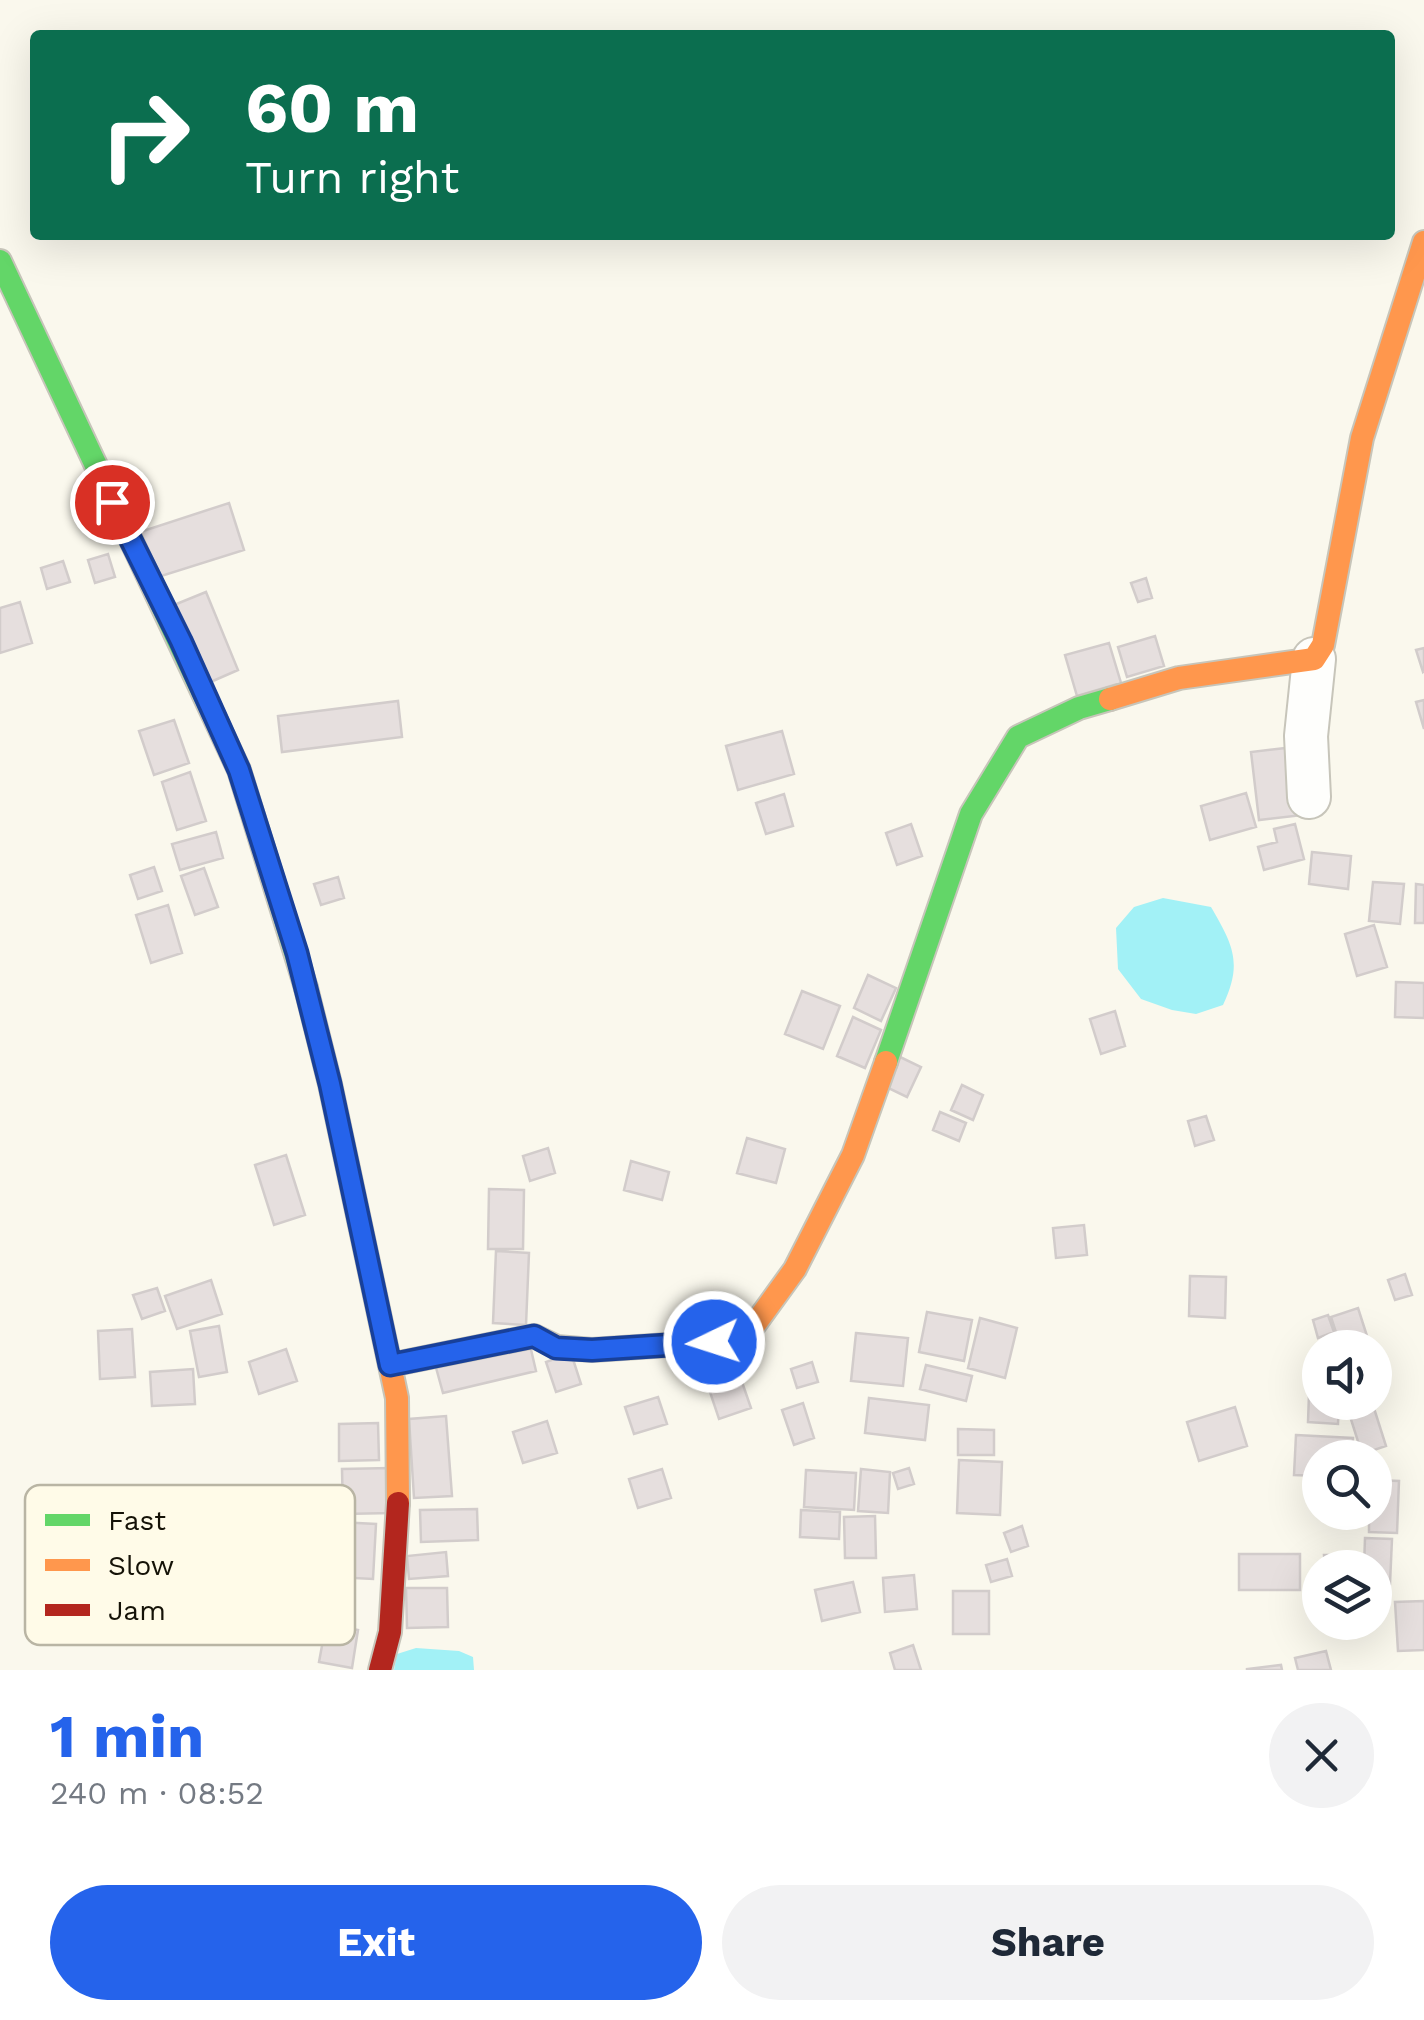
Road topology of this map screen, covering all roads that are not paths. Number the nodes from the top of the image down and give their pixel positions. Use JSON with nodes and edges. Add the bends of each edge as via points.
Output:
{"nodes":[{"id":1,"x":1424,"y":242,"type":"edge"},
{"id":2,"x":0,"y":261,"type":"edge"},
{"id":3,"x":1314,"y":658,"type":"junction"},
{"id":4,"x":1309,"y":797,"type":"dead end"},
{"id":5,"x":390,"y":1365,"type":"junction"},
{"id":6,"x":380,"y":1670,"type":"edge"}],
"edges":[{"from":1,"to":3,"type":"street","via":[[1362,438],[1323,644]]},
{"from":2,"to":5,"type":"street","via":[[239,770],[297,953]]},
{"from":3,"to":4,"type":"street","via":[[1306,736]]},
{"from":3,"to":5,"type":"street","via":[[1179,678],[1080,708],[1018,738],[971,814],[853,1155],[795,1269],[752,1328],[714,1342],[592,1350],[556,1348],[534,1336]]},
{"from":5,"to":6,"type":"street","via":[[400,1464],[390,1632]]}]}
